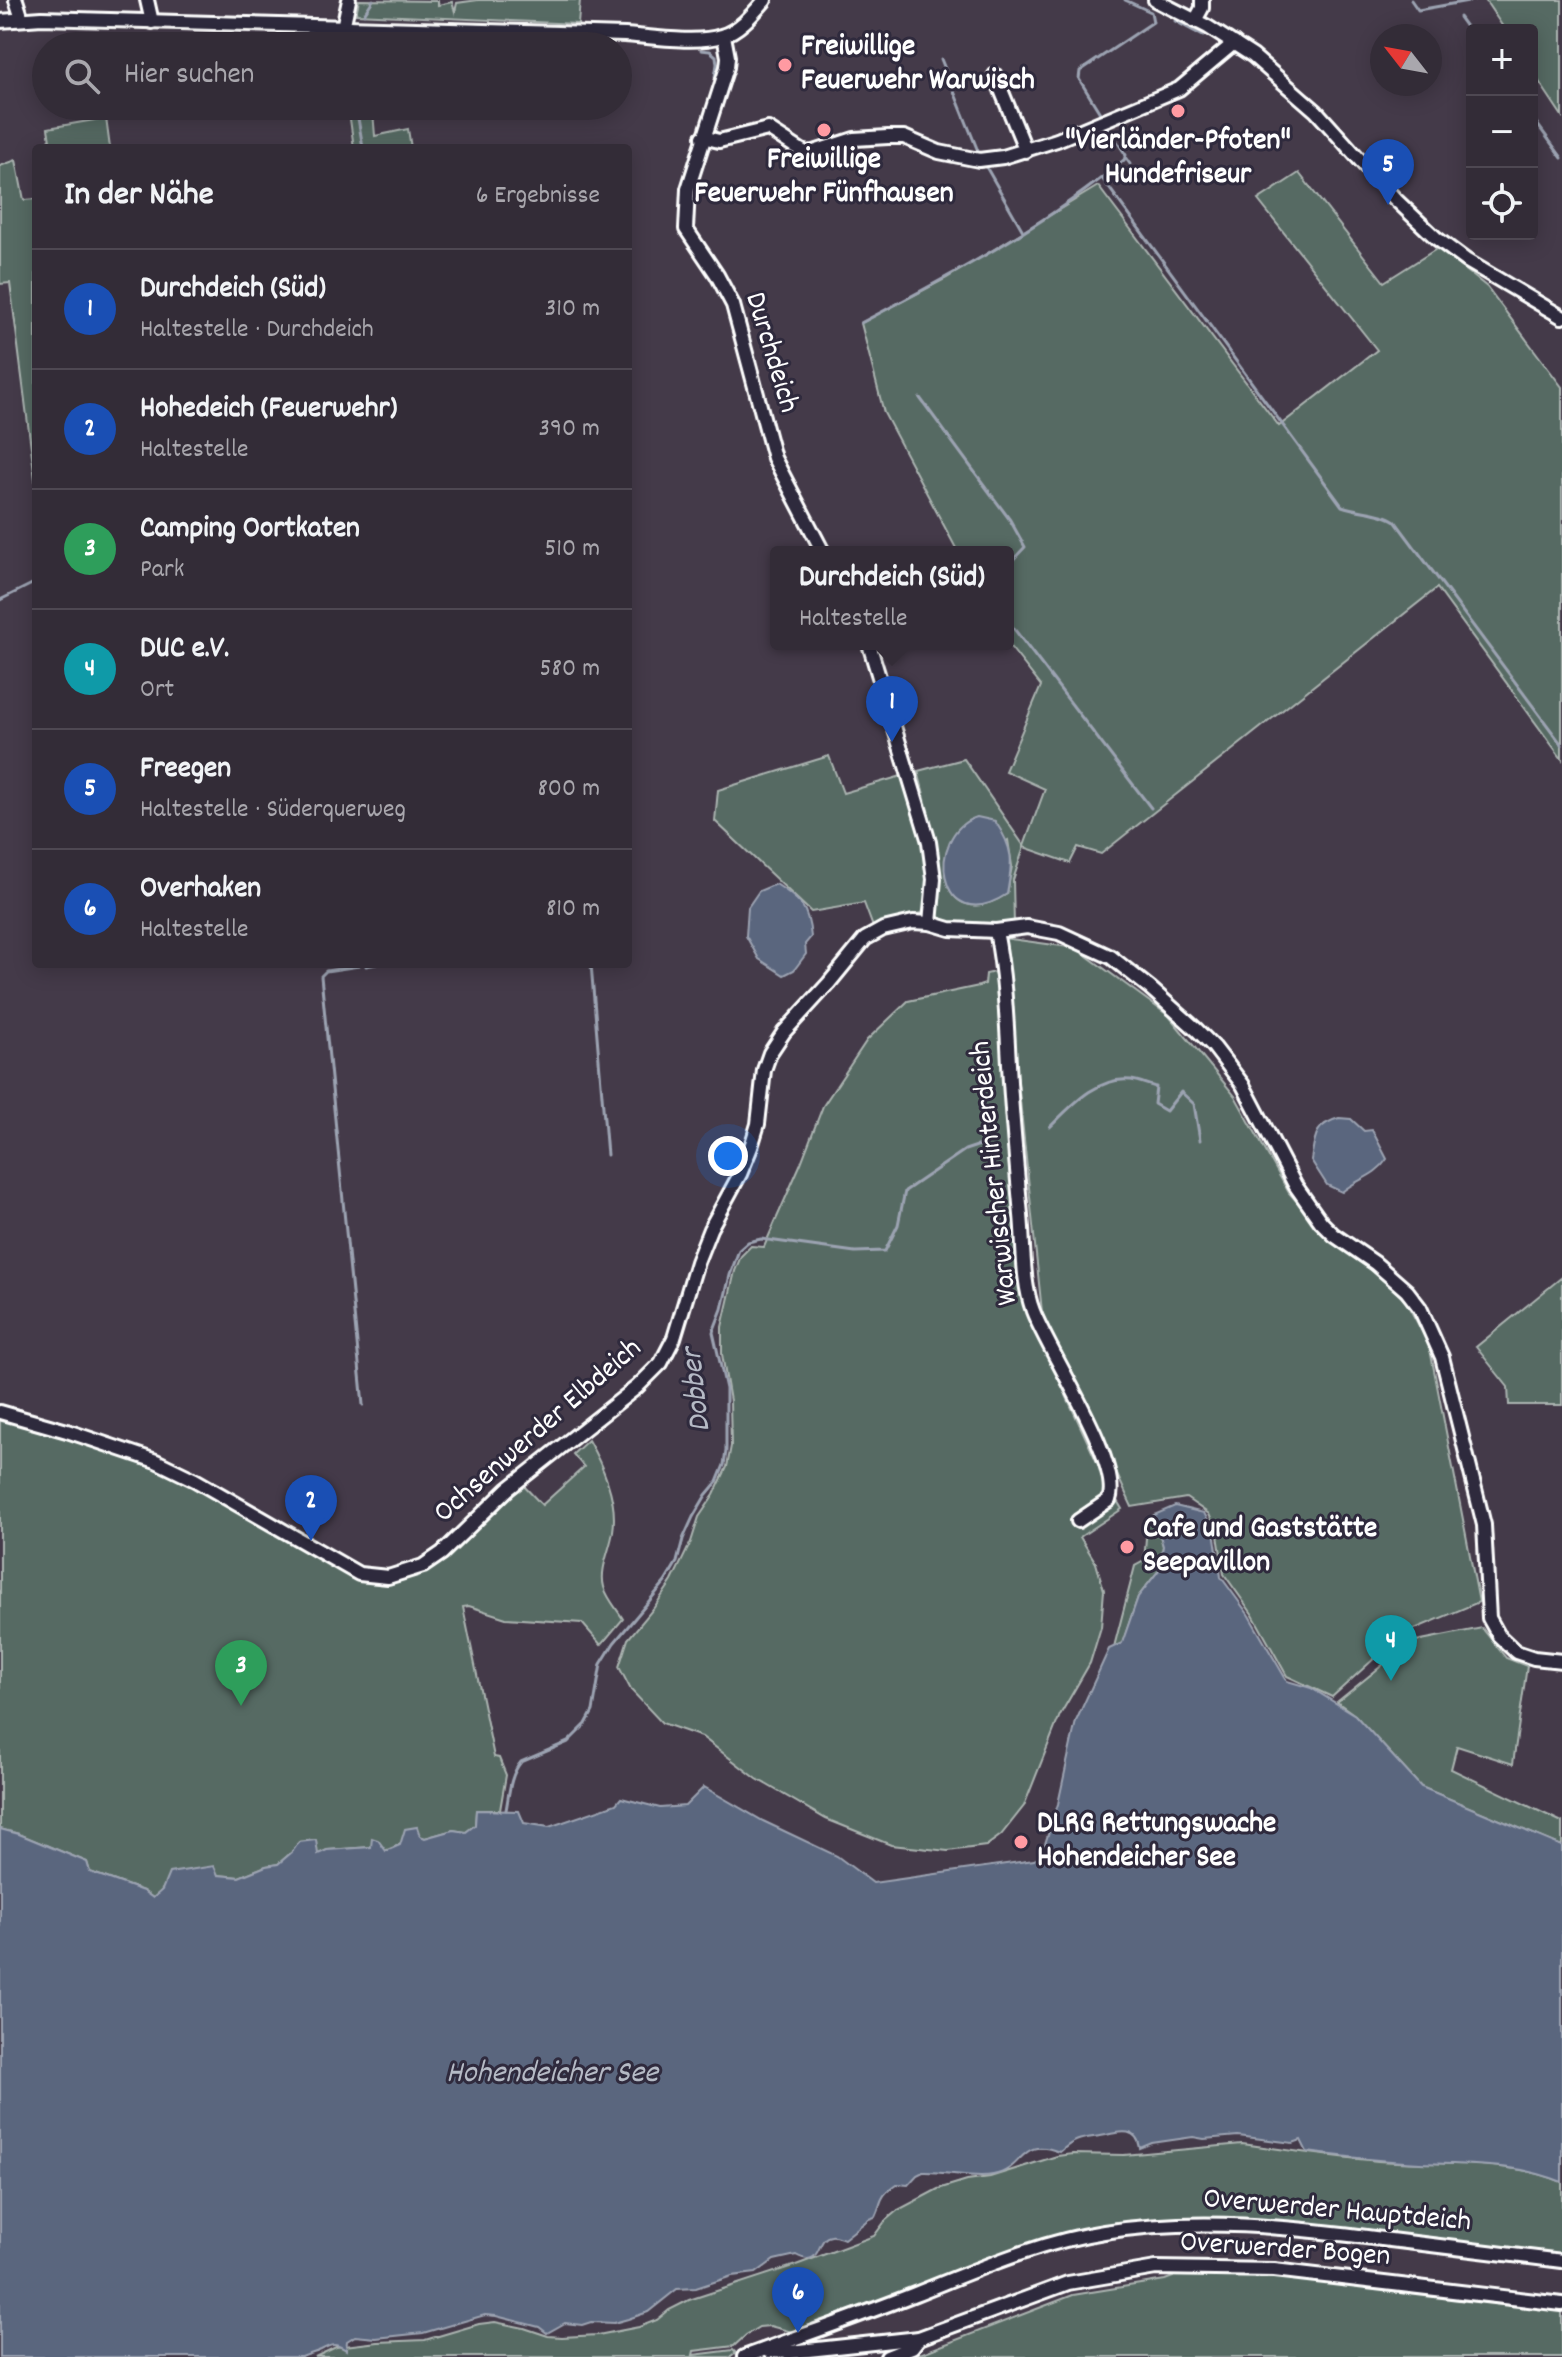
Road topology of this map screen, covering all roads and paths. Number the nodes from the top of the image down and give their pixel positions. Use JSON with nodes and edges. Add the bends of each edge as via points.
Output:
{"nodes":[{"id":1,"x":16,"y":0,"type":"edge"},
{"id":2,"x":147,"y":0,"type":"edge"},
{"id":3,"x":349,"y":0,"type":"edge"},
{"id":4,"x":765,"y":0,"type":"edge"},
{"id":5,"x":1155,"y":0,"type":"edge"},
{"id":6,"x":1202,"y":0,"type":"edge"},
{"id":7,"x":22,"y":19,"type":"junction"},
{"id":8,"x":0,"y":21,"type":"edge"},
{"id":9,"x":1195,"y":21,"type":"junction"},
{"id":10,"x":152,"y":22,"type":"junction"},
{"id":11,"x":343,"y":28,"type":"junction"},
{"id":12,"x":504,"y":32,"type":"edge"},
{"id":13,"x":632,"y":35,"type":"edge"},
{"id":14,"x":724,"y":36,"type":"junction"},
{"id":15,"x":1234,"y":43,"type":"junction"},
{"id":16,"x":995,"y":75,"type":"dead end"},
{"id":17,"x":703,"y":137,"type":"junction"},
{"id":18,"x":1026,"y":151,"type":"junction"},
{"id":19,"x":1562,"y":317,"type":"edge"},
{"id":20,"x":820,"y":546,"type":"edge"},
{"id":21,"x":871,"y":650,"type":"edge"},
{"id":22,"x":930,"y":923,"type":"junction"},
{"id":23,"x":996,"y":931,"type":"junction"},
{"id":24,"x":0,"y":1412,"type":"edge"},
{"id":25,"x":1078,"y":1521,"type":"dead end"},
{"id":26,"x":1562,"y":1661,"type":"edge"},
{"id":27,"x":1562,"y":2261,"type":"edge"},
{"id":28,"x":1562,"y":2304,"type":"edge"},
{"id":29,"x":919,"y":2338,"type":"junction"},
{"id":30,"x":761,"y":2351,"type":"junction"},
{"id":31,"x":744,"y":2357,"type":"edge"},
{"id":32,"x":887,"y":2357,"type":"edge"}],
"edges":[{"from":1,"to":7,"type":"street"},
{"from":2,"to":10,"type":"street"},
{"from":3,"to":11,"type":"street"},
{"from":4,"to":14,"type":"street"},
{"from":5,"to":9,"type":"street"},
{"from":6,"to":9,"type":"street"},
{"from":7,"to":8,"type":"street"},
{"from":7,"to":10,"type":"street"},
{"from":9,"to":15,"type":"street"},
{"from":10,"to":11,"type":"street"},
{"from":11,"to":12,"type":"street"},
{"from":13,"to":14,"type":"street"},
{"from":14,"to":17,"type":"street","name":"Durchdeich","via":[[727,67]]},
{"from":15,"to":18,"type":"street","via":[[1179,89]]},
{"from":15,"to":19,"type":"street","via":[[1316,111],[1419,225],[1467,261]]},
{"from":16,"to":18,"type":"street"},
{"from":17,"to":18,"type":"street","via":[[719,141],[768,129],[805,153],[854,139],[888,137],[979,160]]},
{"from":17,"to":20,"type":"street","name":"Durchdeich","via":[[688,189],[686,229],[733,305],[774,458]]},
{"from":21,"to":22,"type":"street","via":[[929,842],[934,879]]},
{"from":22,"to":23,"type":"street"},
{"from":22,"to":24,"type":"street","name":"Ochsenwerder Elbdeich","via":[[901,924],[870,935],[773,1046],[750,1151],[710,1229],[661,1363],[423,1566],[388,1577],[359,1574],[156,1461]]},
{"from":23,"to":25,"type":"street","name":"Warwischer Hinterdeich","via":[[1030,1299],[1089,1423],[1112,1487],[1109,1500]]},
{"from":23,"to":26,"type":"street","via":[[1027,927],[1059,933],[1111,957],[1150,988],[1231,1067],[1321,1222],[1407,1291],[1442,1357],[1484,1525],[1489,1618],[1516,1652]]},
{"from":27,"to":30,"type":"street","name":"Overwerder Hauptdeich","via":[[1264,2226],[1144,2227],[1062,2241]]},
{"from":28,"to":29,"type":"street","name":"Overwerder Bogen","via":[[1274,2270],[1156,2268],[1068,2283]]},
{"from":29,"to":30,"type":"street","name":"Overwerder Bogen"},
{"from":29,"to":32,"type":"street","name":"Overwerder Bogen","via":[[912,2347]]},
{"from":30,"to":31,"type":"street","name":"Overwerder Hauptdeich"}]}
